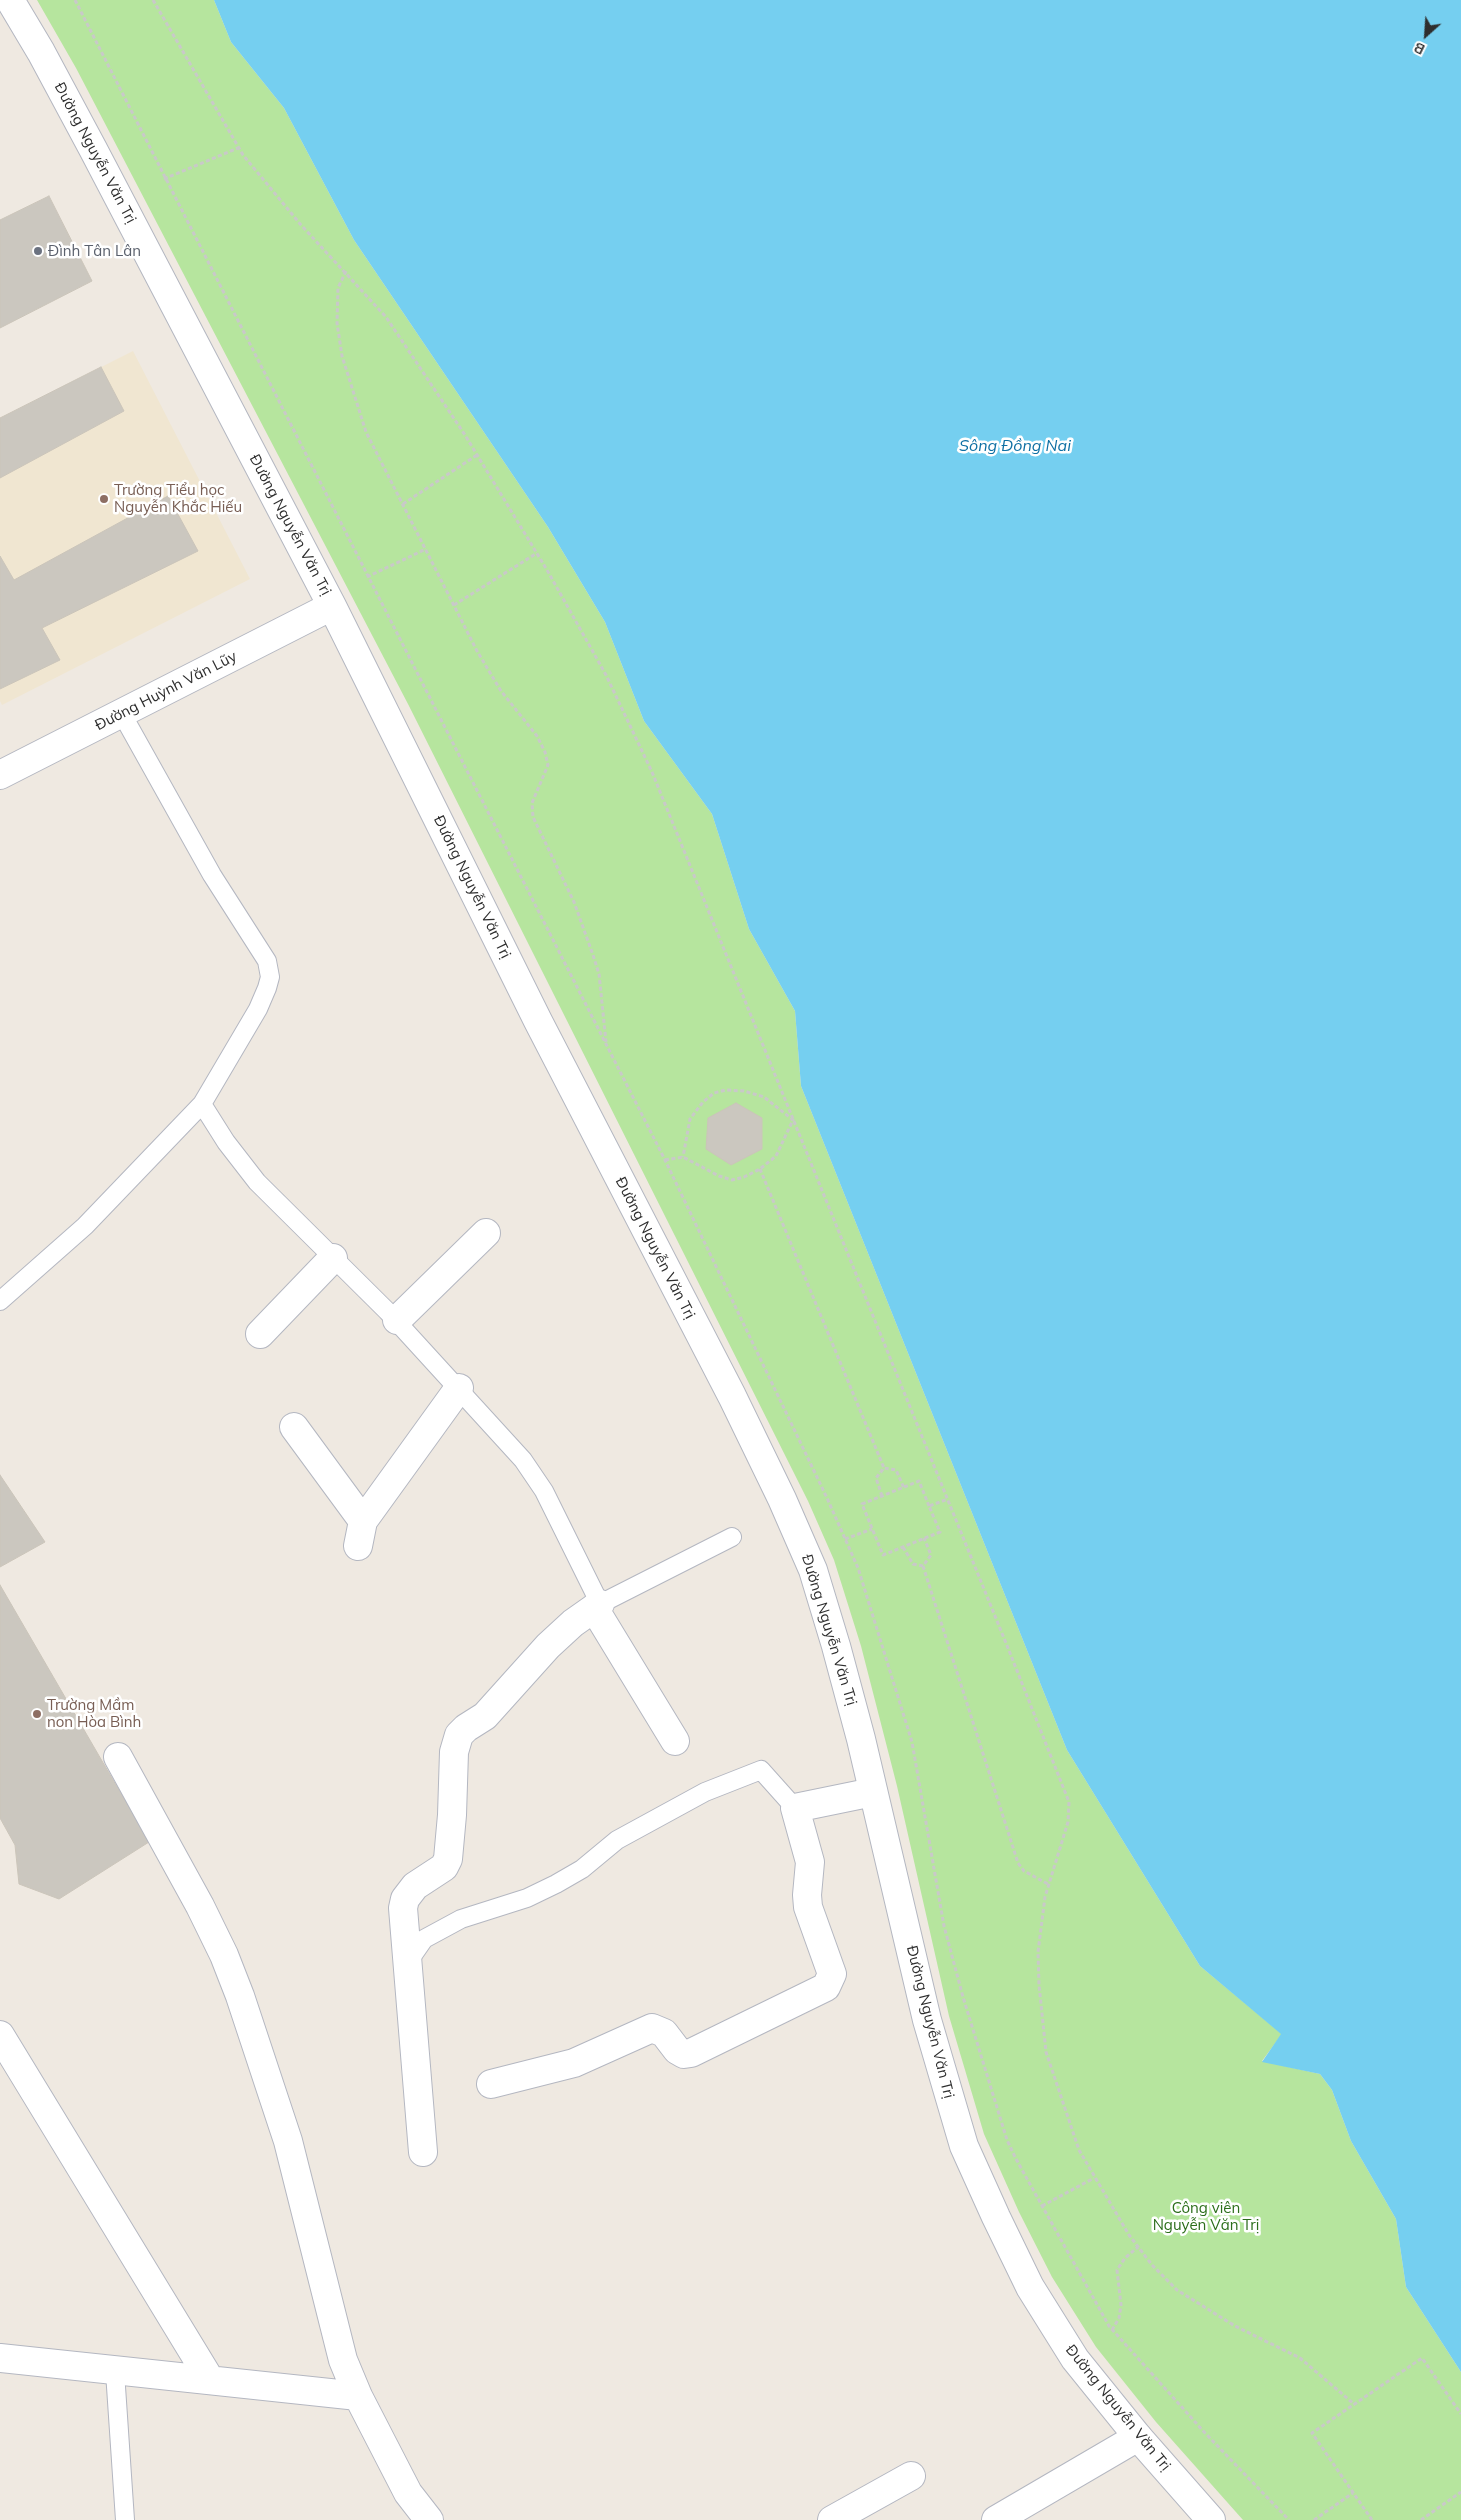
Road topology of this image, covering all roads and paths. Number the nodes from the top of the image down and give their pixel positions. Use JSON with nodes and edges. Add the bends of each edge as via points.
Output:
{"nodes":[{"id":1,"x":10,"y":0,"type":"edge"},
{"id":2,"x":153,"y":0,"type":"edge"},
{"id":3,"x":238,"y":148,"type":"junction"},
{"id":4,"x":164,"y":178,"type":"dead end"},
{"id":5,"x":346,"y":271,"type":"junction"},
{"id":6,"x":477,"y":455,"type":"junction"},
{"id":7,"x":403,"y":504,"type":"junction"},
{"id":8,"x":426,"y":549,"type":"junction"},
{"id":9,"x":537,"y":553,"type":"junction"},
{"id":10,"x":367,"y":577,"type":"dead end"},
{"id":11,"x":454,"y":605,"type":"junction"},
{"id":12,"x":332,"y":606,"type":"junction"},
{"id":13,"x":122,"y":714,"type":"junction"},
{"id":14,"x":0,"y":775,"type":"edge"},
{"id":15,"x":607,"y":1045,"type":"dead end"},
{"id":16,"x":202,"y":1104,"type":"junction"},
{"id":17,"x":793,"y":1120,"type":"junction"},
{"id":18,"x":683,"y":1157,"type":"junction"},
{"id":19,"x":665,"y":1160,"type":"dead end"},
{"id":20,"x":760,"y":1169,"type":"junction"},
{"id":21,"x":486,"y":1233,"type":"dead end"},
{"id":22,"x":334,"y":1258,"type":"junction"},
{"id":23,"x":0,"y":1301,"type":"edge"},
{"id":24,"x":397,"y":1320,"type":"junction"},
{"id":25,"x":260,"y":1334,"type":"dead end"},
{"id":26,"x":458,"y":1388,"type":"junction"},
{"id":27,"x":294,"y":1427,"type":"dead end"},
{"id":28,"x":884,"y":1468,"type":"junction"},
{"id":29,"x":904,"y":1488,"type":"junction"},
{"id":30,"x":882,"y":1496,"type":"junction"},
{"id":31,"x":948,"y":1499,"type":"junction"},
{"id":32,"x":929,"y":1506,"type":"junction"},
{"id":33,"x":872,"y":1529,"type":"junction"},
{"id":34,"x":732,"y":1537,"type":"dead end"},
{"id":35,"x":845,"y":1538,"type":"dead end"},
{"id":36,"x":924,"y":1538,"type":"junction"},
{"id":37,"x":903,"y":1547,"type":"junction"},
{"id":38,"x":923,"y":1566,"type":"junction"},
{"id":39,"x":597,"y":1606,"type":"junction"},
{"id":40,"x":674,"y":1741,"type":"dead end"},
{"id":41,"x":118,"y":1757,"type":"dead end"},
{"id":42,"x":873,"y":1792,"type":"junction"},
{"id":43,"x":795,"y":1808,"type":"junction"},
{"id":44,"x":1048,"y":1884,"type":"junction"},
{"id":45,"x":408,"y":1962,"type":"junction"},
{"id":46,"x":0,"y":2035,"type":"edge"},
{"id":47,"x":491,"y":2084,"type":"dead end"},
{"id":48,"x":423,"y":2152,"type":"dead end"},
{"id":49,"x":1094,"y":2178,"type":"junction"},
{"id":50,"x":1042,"y":2206,"type":"dead end"},
{"id":51,"x":1138,"y":2247,"type":"junction"},
{"id":52,"x":1112,"y":2330,"type":"dead end"},
{"id":53,"x":0,"y":2358,"type":"edge"},
{"id":54,"x":116,"y":2372,"type":"junction"},
{"id":55,"x":208,"y":2378,"type":"junction"},
{"id":56,"x":358,"y":2396,"type":"junction"},
{"id":57,"x":1354,"y":2404,"type":"junction"},
{"id":58,"x":1461,"y":2414,"type":"edge"},
{"id":59,"x":1138,"y":2437,"type":"junction"},
{"id":60,"x":912,"y":2476,"type":"dead end"},
{"id":61,"x":1461,"y":2492,"type":"edge"},
{"id":62,"x":1353,"y":2493,"type":"junction"},
{"id":63,"x":1424,"y":2519,"type":"edge"},
{"id":64,"x":125,"y":2520,"type":"edge"},
{"id":65,"x":429,"y":2520,"type":"edge"},
{"id":66,"x":832,"y":2520,"type":"edge"},
{"id":67,"x":996,"y":2520,"type":"edge"},
{"id":68,"x":1211,"y":2520,"type":"edge"},
{"id":69,"x":1314,"y":2520,"type":"edge"},
{"id":70,"x":1372,"y":2520,"type":"edge"}],
"edges":[{"from":1,"to":12,"type":"street","name":"Đường Nguyễn Văn Trị","via":[[89,141]]},
{"from":2,"to":3,"type":"path"},
{"from":3,"to":4,"type":"path"},
{"from":3,"to":5,"type":"path","via":[[302,225]]},
{"from":5,"to":6,"type":"path","via":[[398,333]]},
{"from":5,"to":7,"type":"path","via":[[338,288],[336,303],[342,356],[366,432]]},
{"from":6,"to":7,"type":"path"},
{"from":6,"to":9,"type":"path"},
{"from":7,"to":8,"type":"path"},
{"from":8,"to":10,"type":"path"},
{"from":8,"to":11,"type":"path"},
{"from":9,"to":11,"type":"path"},
{"from":9,"to":17,"type":"path","via":[[606,675],[652,772]]},
{"from":11,"to":15,"type":"path","via":[[490,672],[545,752],[548,765],[532,803],[533,817],[574,902],[593,955],[599,974]]},
{"from":12,"to":13,"type":"street","name":"Đường Huỳnh Văn Lũy"},
{"from":12,"to":42,"type":"street","name":"Đường Nguyễn Văn Trị","via":[[538,1021],[732,1396],[782,1500],[813,1570],[841,1664]]},
{"from":13,"to":14,"type":"street","name":"Đường Huỳnh Văn Lũy"},
{"from":13,"to":16,"type":"lane","via":[[212,875],[267,961],[270,977],[258,1009]]},
{"from":16,"to":22,"type":"lane","via":[[257,1182]]},
{"from":16,"to":23,"type":"lane","via":[[85,1226]]},
{"from":17,"to":18,"type":"path","via":[[759,1095],[726,1090],[714,1093],[690,1119]]},
{"from":17,"to":20,"type":"path","via":[[776,1156]]},
{"from":17,"to":31,"type":"path"},
{"from":18,"to":19,"type":"path"},
{"from":18,"to":20,"type":"path","via":[[732,1180],[744,1178]]},
{"from":20,"to":28,"type":"path"},
{"from":21,"to":24,"type":"street"},
{"from":22,"to":24,"type":"lane"},
{"from":22,"to":25,"type":"street"},
{"from":24,"to":26,"type":"lane"},
{"from":26,"to":27,"type":"street","via":[[360,1533]]},
{"from":26,"to":39,"type":"lane","via":[[523,1460],[544,1491]]},
{"from":28,"to":29,"type":"path","via":[[896,1470]]},
{"from":28,"to":30,"type":"path","via":[[876,1478]]},
{"from":29,"to":30,"type":"path"},
{"from":29,"to":32,"type":"path","via":[[919,1481]]},
{"from":30,"to":33,"type":"path","via":[[862,1504]]},
{"from":31,"to":32,"type":"path"},
{"from":31,"to":44,"type":"path","via":[[1069,1802],[1068,1822]]},
{"from":32,"to":36,"type":"path","via":[[940,1532]]},
{"from":33,"to":35,"type":"path"},
{"from":33,"to":37,"type":"path","via":[[883,1555]]},
{"from":34,"to":39,"type":"lane"},
{"from":36,"to":37,"type":"path"},
{"from":36,"to":38,"type":"path","via":[[931,1555]]},
{"from":37,"to":38,"type":"path","via":[[913,1564]]},
{"from":38,"to":44,"type":"path","via":[[1018,1863],[1024,1871]]},
{"from":39,"to":40,"type":"street"},
{"from":39,"to":45,"type":"street","via":[[548,1646],[485,1716],[459,1736],[454,1752],[448,1860],[436,1874],[408,1893],[402,1908]]},
{"from":41,"to":56,"type":"street","via":[[200,1906],[240,1996],[288,2141],[343,2360]]},
{"from":42,"to":43,"type":"street"},
{"from":42,"to":59,"type":"street","name":"Đường Nguyễn Văn Trị","via":[[927,2020],[964,2146],[1030,2287],[1075,2359]]},
{"from":43,"to":45,"type":"lane","via":[[761,1770],[705,1792],[617,1840],[582,1869],[556,1884],[527,1898],[461,1919],[424,1940]]},
{"from":43,"to":47,"type":"street","via":[[810,1862],[808,1907],[832,1974],[826,1987],[691,2054],[677,2050],[664,2033],[652,2028],[574,2063]]},
{"from":44,"to":49,"type":"path","via":[[1038,1952],[1042,2028],[1051,2071],[1068,2122]]},
{"from":45,"to":48,"type":"street"},
{"from":46,"to":55,"type":"street"},
{"from":49,"to":50,"type":"path"},
{"from":49,"to":51,"type":"path"},
{"from":51,"to":52,"type":"path","via":[[1124,2258],[1117,2270],[1121,2305],[1119,2318]]},
{"from":51,"to":57,"type":"path","via":[[1177,2290],[1235,2326],[1300,2358]]},
{"from":53,"to":54,"type":"street"},
{"from":54,"to":55,"type":"street"},
{"from":54,"to":64,"type":"lane"},
{"from":55,"to":56,"type":"street"},
{"from":56,"to":65,"type":"street","via":[[408,2493]]},
{"from":57,"to":58,"type":"path","via":[[1422,2358]]},
{"from":57,"to":62,"type":"path","via":[[1312,2434]]},
{"from":59,"to":67,"type":"street"},
{"from":59,"to":68,"type":"street","name":"Đường Nguyễn Văn Trị"},
{"from":60,"to":66,"type":"street"},
{"from":61,"to":63,"type":"path"},
{"from":62,"to":69,"type":"path"},
{"from":62,"to":70,"type":"path"}]}
